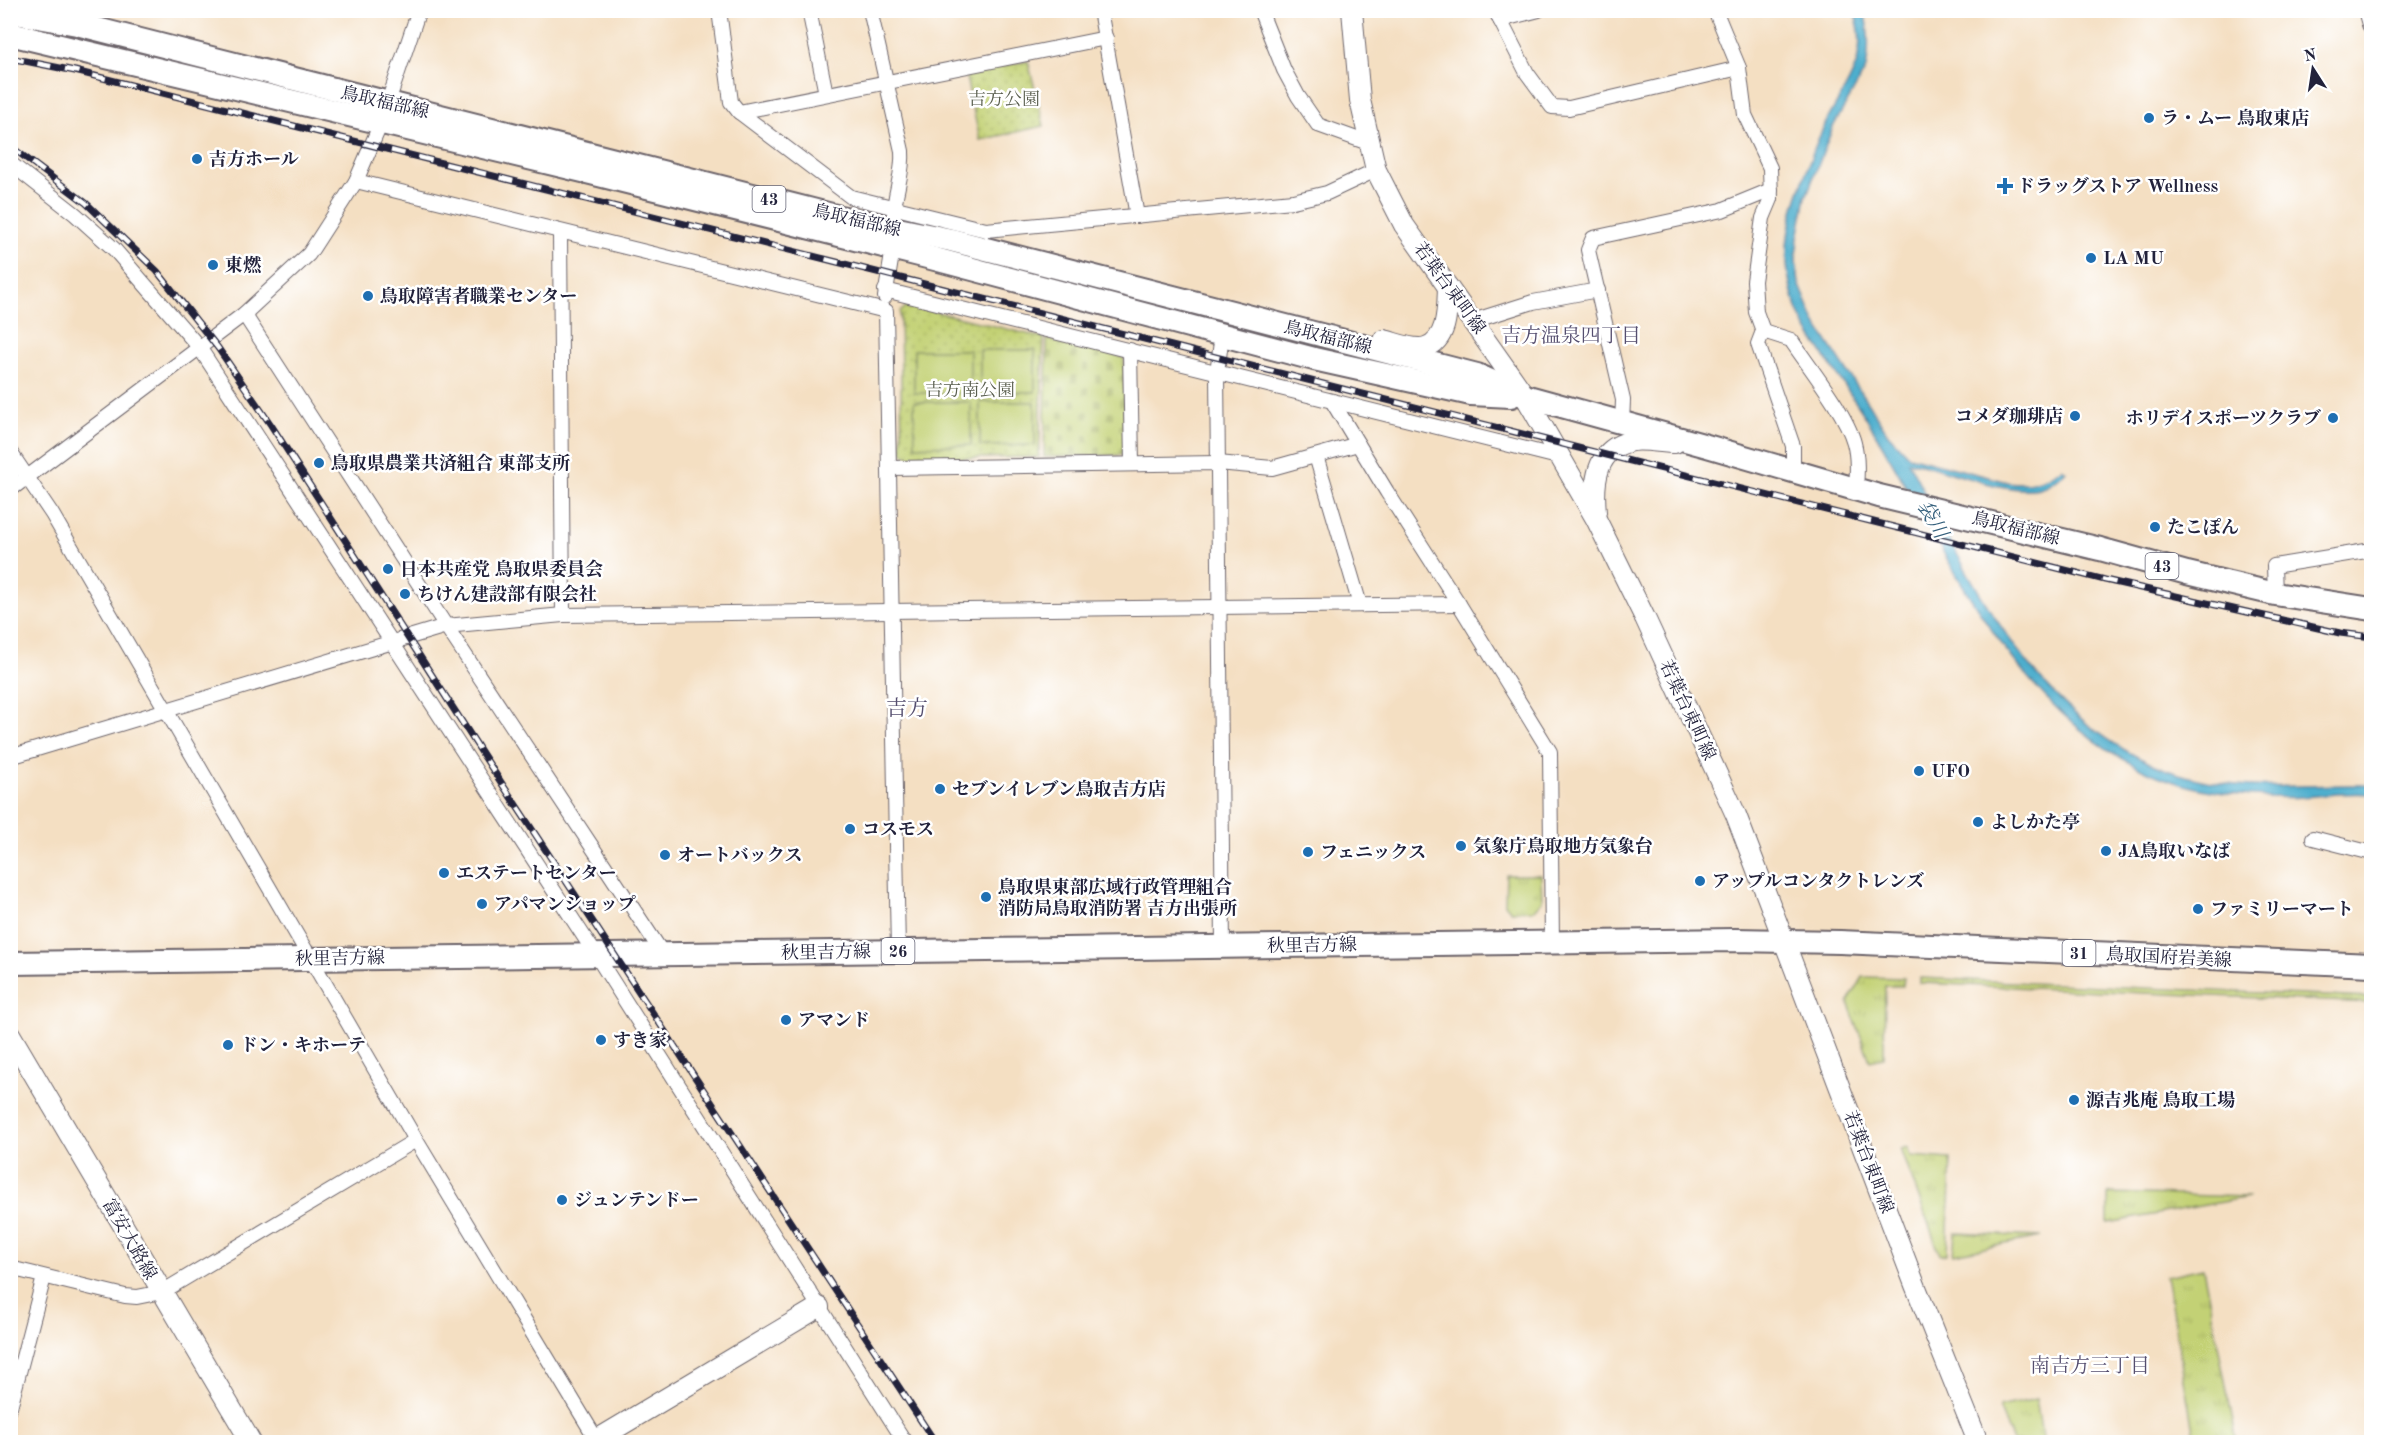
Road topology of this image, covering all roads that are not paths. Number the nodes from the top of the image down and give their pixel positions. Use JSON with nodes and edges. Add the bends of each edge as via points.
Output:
{"nodes":[{"id":1,"x":419,"y":10,"type":"edge"},
{"id":2,"x":719,"y":10,"type":"edge"},
{"id":3,"x":808,"y":10,"type":"edge"},
{"id":4,"x":870,"y":10,"type":"edge"},
{"id":5,"x":1100,"y":10,"type":"edge"},
{"id":6,"x":1260,"y":10,"type":"edge"},
{"id":7,"x":1352,"y":10,"type":"edge"},
{"id":8,"x":1539,"y":10,"type":"edge"},
{"id":9,"x":1715,"y":10,"type":"edge"},
{"id":10,"x":2368,"y":10,"type":"edge"},
{"id":11,"x":1497,"y":15,"type":"edge"},
{"id":12,"x":15,"y":24,"type":"edge"},
{"id":13,"x":2372,"y":24,"type":"edge"},
{"id":14,"x":1106,"y":38,"type":"junction"},
{"id":15,"x":1738,"y":68,"type":"junction"},
{"id":16,"x":886,"y":82,"type":"junction"},
{"id":17,"x":826,"y":94,"type":"junction"},
{"id":18,"x":739,"y":112,"type":"junction"},
{"id":19,"x":384,"y":114,"type":"junction"},
{"id":20,"x":1368,"y":143,"type":"junction"},
{"id":21,"x":10,"y":163,"type":"edge"},
{"id":22,"x":1376,"y":170,"type":"junction"},
{"id":23,"x":356,"y":181,"type":"junction"},
{"id":24,"x":1771,"y":190,"type":"junction"},
{"id":25,"x":1137,"y":216,"type":"junction"},
{"id":26,"x":894,"y":229,"type":"junction"},
{"id":27,"x":560,"y":232,"type":"junction"},
{"id":28,"x":1448,"y":287,"type":"junction"},
{"id":29,"x":885,"y":290,"type":"junction"},
{"id":30,"x":1598,"y":290,"type":"junction"},
{"id":31,"x":886,"y":311,"type":"junction"},
{"id":32,"x":244,"y":314,"type":"junction"},
{"id":33,"x":1473,"y":321,"type":"junction"},
{"id":34,"x":1763,"y":332,"type":"junction"},
{"id":35,"x":1222,"y":334,"type":"junction"},
{"id":36,"x":1328,"y":337,"type":"junction"},
{"id":37,"x":199,"y":347,"type":"junction"},
{"id":38,"x":1130,"y":350,"type":"junction"},
{"id":39,"x":1217,"y":373,"type":"junction"},
{"id":40,"x":1525,"y":396,"type":"junction"},
{"id":41,"x":1332,"y":401,"type":"junction"},
{"id":42,"x":1622,"y":424,"type":"junction"},
{"id":43,"x":1358,"y":444,"type":"junction"},
{"id":44,"x":1707,"y":446,"type":"junction"},
{"id":45,"x":10,"y":452,"type":"edge"},
{"id":46,"x":1316,"y":456,"type":"junction"},
{"id":47,"x":1562,"y":458,"type":"junction"},
{"id":48,"x":1218,"y":463,"type":"junction"},
{"id":49,"x":1132,"y":464,"type":"junction"},
{"id":50,"x":890,"y":468,"type":"junction"},
{"id":51,"x":1793,"y":472,"type":"junction"},
{"id":52,"x":28,"y":477,"type":"junction"},
{"id":53,"x":1856,"y":489,"type":"junction"},
{"id":54,"x":10,"y":490,"type":"edge"},
{"id":55,"x":1596,"y":519,"type":"junction"},
{"id":56,"x":2372,"y":550,"type":"edge"},
{"id":57,"x":2275,"y":594,"type":"junction"},
{"id":58,"x":1459,"y":604,"type":"junction"},
{"id":59,"x":1360,"y":605,"type":"junction"},
{"id":60,"x":1219,"y":606,"type":"junction"},
{"id":61,"x":2372,"y":609,"type":"edge"},
{"id":62,"x":891,"y":611,"type":"junction"},
{"id":63,"x":563,"y":615,"type":"junction"},
{"id":64,"x":446,"y":626,"type":"junction"},
{"id":65,"x":391,"y":644,"type":"junction"},
{"id":66,"x":165,"y":710,"type":"junction"},
{"id":67,"x":10,"y":757,"type":"edge"},
{"id":68,"x":2313,"y":838,"type":"dead end"},
{"id":69,"x":2372,"y":853,"type":"edge"},
{"id":70,"x":1552,"y":942,"type":"junction"},
{"id":71,"x":1786,"y":942,"type":"junction"},
{"id":72,"x":1223,"y":946,"type":"junction"},
{"id":73,"x":898,"y":951,"type":"junction"},
{"id":74,"x":663,"y":954,"type":"junction"},
{"id":75,"x":596,"y":955,"type":"junction"},
{"id":76,"x":310,"y":959,"type":"junction"},
{"id":77,"x":10,"y":963,"type":"edge"},
{"id":78,"x":2372,"y":965,"type":"edge"},
{"id":79,"x":10,"y":1034,"type":"edge"},
{"id":80,"x":416,"y":1140,"type":"junction"},
{"id":81,"x":10,"y":1268,"type":"edge"},
{"id":82,"x":44,"y":1277,"type":"junction"},
{"id":83,"x":162,"y":1292,"type":"junction"},
{"id":84,"x":819,"y":1306,"type":"junction"},
{"id":85,"x":10,"y":1407,"type":"edge"},
{"id":86,"x":596,"y":1442,"type":"edge"},
{"id":87,"x":251,"y":1443,"type":"edge"},
{"id":88,"x":905,"y":1443,"type":"edge"},
{"id":89,"x":1978,"y":1443,"type":"edge"}],
"edges":[{"from":1,"to":19,"type":"street"},
{"from":2,"to":18,"type":"street","via":[[731,102]]},
{"from":3,"to":17,"type":"street"},
{"from":4,"to":16,"type":"street"},
{"from":5,"to":14,"type":"street"},
{"from":6,"to":20,"type":"street","via":[[1284,70],[1318,125]]},
{"from":7,"to":20,"type":"main road","name":"若葉台東町線"},
{"from":8,"to":11,"type":"street"},
{"from":9,"to":15,"type":"street"},
{"from":10,"to":13,"type":"main road"},
{"from":11,"to":15,"type":"street","via":[[1546,101],[1561,109]]},
{"from":12,"to":19,"type":"main road","name":"鳥取福部線","number":"43"},
{"from":14,"to":16,"type":"street"},
{"from":14,"to":25,"type":"street"},
{"from":15,"to":24,"type":"street","via":[[1744,116],[1770,168]]},
{"from":16,"to":17,"type":"street"},
{"from":16,"to":26,"type":"street","via":[[904,167],[894,200]]},
{"from":17,"to":18,"type":"street"},
{"from":18,"to":26,"type":"street"},
{"from":19,"to":23,"type":"street"},
{"from":19,"to":26,"type":"main road","name":"鳥取福部線","number":"43","via":[[573,169]]},
{"from":20,"to":22,"type":"main road","name":"若葉台東町線"},
{"from":21,"to":37,"type":"street","via":[[114,249]]},
{"from":22,"to":25,"type":"street","via":[[1312,198]]},
{"from":22,"to":28,"type":"main road","name":"若葉台東町線","via":[[1404,225]]},
{"from":23,"to":27,"type":"street"},
{"from":23,"to":32,"type":"street","via":[[309,254]]},
{"from":24,"to":30,"type":"street","via":[[1722,210],[1593,238],[1588,250]]},
{"from":24,"to":34,"type":"street","via":[[1754,280],[1756,312]]},
{"from":25,"to":26,"type":"street","via":[[986,230]]},
{"from":26,"to":29,"type":"street"},
{"from":26,"to":35,"type":"main road","name":"鳥取福部線","number":"43","via":[[943,261]]},
{"from":26,"to":36,"type":"main road","name":"鳥取福部線","number":"43","via":[[951,240]]},
{"from":27,"to":31,"type":"street"},
{"from":27,"to":63,"type":"street"},
{"from":28,"to":33,"type":"main road","name":"若葉台東町線"},
{"from":28,"to":36,"type":"main road","via":[[1441,333],[1426,347],[1373,338]]},
{"from":29,"to":31,"type":"street"},
{"from":29,"to":38,"type":"street"},
{"from":30,"to":33,"type":"street","via":[[1533,302]]},
{"from":30,"to":42,"type":"street","via":[[1623,400]]},
{"from":31,"to":50,"type":"street"},
{"from":32,"to":37,"type":"street"},
{"from":32,"to":64,"type":"street"},
{"from":33,"to":40,"type":"main road","name":"若葉台東町線"},
{"from":34,"to":51,"type":"street","via":[[1758,344],[1793,447]]},
{"from":34,"to":53,"type":"street","via":[[1791,340],[1846,423],[1856,453]]},
{"from":35,"to":39,"type":"street"},
{"from":35,"to":40,"type":"main road","name":"鳥取福部線","number":"43","via":[[1471,394]]},
{"from":36,"to":40,"type":"main road","name":"鳥取福部線","number":"43","via":[[1477,375]]},
{"from":37,"to":52,"type":"street"},
{"from":37,"to":65,"type":"street"},
{"from":38,"to":39,"type":"street"},
{"from":38,"to":49,"type":"street"},
{"from":39,"to":41,"type":"street"},
{"from":39,"to":48,"type":"street"},
{"from":40,"to":42,"type":"main road","name":"鳥取福部線","number":"43"},
{"from":40,"to":47,"type":"main road","name":"若葉台東町線"},
{"from":41,"to":43,"type":"street"},
{"from":41,"to":47,"type":"street"},
{"from":42,"to":44,"type":"main road","name":"鳥取福部線","number":"43"},
{"from":43,"to":46,"type":"street"},
{"from":43,"to":58,"type":"street"},
{"from":44,"to":51,"type":"main road","name":"鳥取福部線","number":"43"},
{"from":44,"to":55,"type":"main road","via":[[1634,441],[1615,446],[1599,466],[1596,477]]},
{"from":45,"to":52,"type":"street"},
{"from":46,"to":48,"type":"street","via":[[1272,468]]},
{"from":46,"to":59,"type":"street"},
{"from":47,"to":55,"type":"main road","name":"若葉台東町線"},
{"from":48,"to":49,"type":"street"},
{"from":48,"to":60,"type":"street"},
{"from":49,"to":50,"type":"street"},
{"from":50,"to":62,"type":"street"},
{"from":51,"to":53,"type":"main road","name":"鳥取福部線","number":"43"},
{"from":52,"to":54,"type":"street"},
{"from":52,"to":66,"type":"street"},
{"from":53,"to":57,"type":"main road","name":"鳥取福部線","number":"43"},
{"from":55,"to":71,"type":"main road","name":"若葉台東町線","via":[[1737,814]]},
{"from":56,"to":57,"type":"street","via":[[2274,566]]},
{"from":57,"to":61,"type":"main road","name":"鳥取福部線","number":"43"},
{"from":58,"to":59,"type":"street"},
{"from":58,"to":70,"type":"street","via":[[1550,752]]},
{"from":59,"to":60,"type":"street"},
{"from":60,"to":62,"type":"street"},
{"from":60,"to":72,"type":"street"},
{"from":62,"to":63,"type":"street"},
{"from":62,"to":73,"type":"street"},
{"from":63,"to":64,"type":"street"},
{"from":64,"to":65,"type":"street"},
{"from":64,"to":74,"type":"street"},
{"from":65,"to":66,"type":"street"},
{"from":65,"to":75,"type":"street"},
{"from":66,"to":67,"type":"street"},
{"from":66,"to":76,"type":"street"},
{"from":68,"to":69,"type":"street"},
{"from":70,"to":71,"type":"main road","name":"秋里吉方線","number":"26"},
{"from":70,"to":72,"type":"main road","name":"秋里吉方線","number":"26"},
{"from":71,"to":78,"type":"main road","name":"鳥取国府岩美線","number":"31"},
{"from":71,"to":89,"type":"main road","name":"若葉台東町線"},
{"from":72,"to":73,"type":"main road","name":"秋里吉方線","number":"26"},
{"from":73,"to":74,"type":"main road","name":"秋里吉方線","number":"26"},
{"from":74,"to":75,"type":"main road","name":"秋里吉方線","number":"26"},
{"from":75,"to":76,"type":"main road","name":"秋里吉方線","number":"26"},
{"from":75,"to":84,"type":"street"},
{"from":76,"to":77,"type":"main road","name":"秋里吉方線","number":"26"},
{"from":76,"to":80,"type":"street"},
{"from":79,"to":83,"type":"main road","name":"富安大路線"},
{"from":80,"to":83,"type":"street"},
{"from":80,"to":86,"type":"street"},
{"from":81,"to":82,"type":"street"},
{"from":82,"to":83,"type":"street","via":[[125,1296]]},
{"from":82,"to":85,"type":"street"},
{"from":83,"to":87,"type":"main road","name":"富安大路線"},
{"from":84,"to":86,"type":"main road"},
{"from":84,"to":88,"type":"street"}]}
